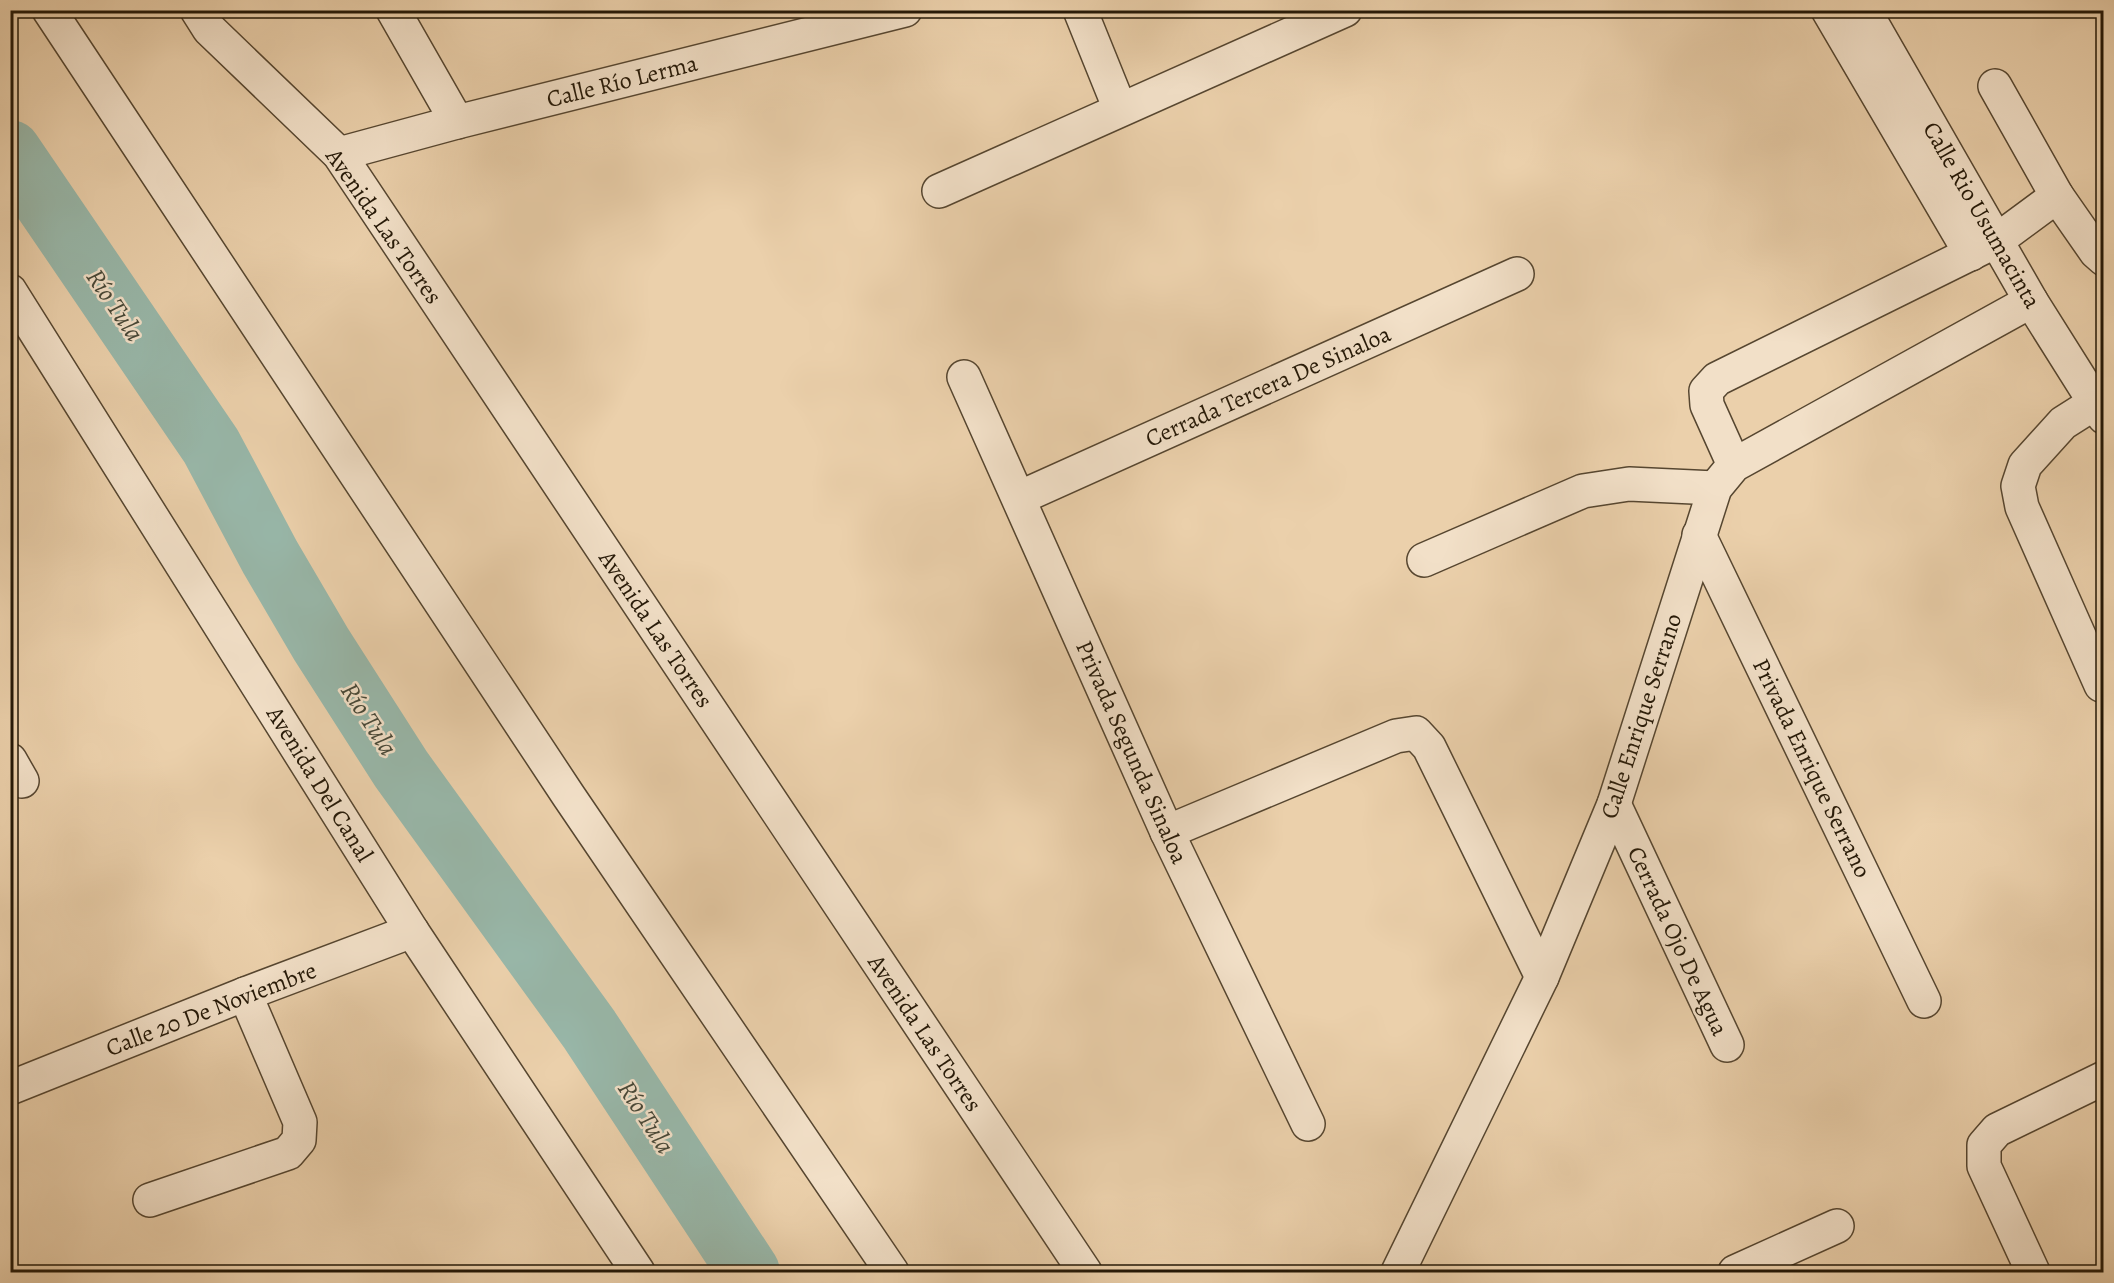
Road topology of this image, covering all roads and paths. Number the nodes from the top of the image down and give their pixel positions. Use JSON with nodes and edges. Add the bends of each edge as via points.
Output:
{"nodes":[{"id":1,"x":49,"y":10,"type":"edge"},
{"id":2,"x":197,"y":10,"type":"edge"},
{"id":3,"x":393,"y":10,"type":"edge"},
{"id":4,"x":905,"y":10,"type":"edge"},
{"id":5,"x":1080,"y":10,"type":"edge"},
{"id":6,"x":1345,"y":10,"type":"edge"},
{"id":7,"x":1828,"y":10,"type":"edge"},
{"id":8,"x":1864,"y":10,"type":"edge"},
{"id":9,"x":1995,"y":86,"type":"dead end"},
{"id":10,"x":1120,"y":109,"type":"junction"},
{"id":11,"x":457,"y":122,"type":"junction"},
{"id":12,"x":339,"y":154,"type":"junction"},
{"id":13,"x":939,"y":191,"type":"dead end"},
{"id":14,"x":2057,"y":196,"type":"junction"},
{"id":15,"x":1984,"y":247,"type":"junction"},
{"id":16,"x":2103,"y":258,"type":"edge"},
{"id":17,"x":1517,"y":274,"type":"dead end"},
{"id":18,"x":10,"y":291,"type":"edge"},
{"id":19,"x":2031,"y":301,"type":"junction"},
{"id":20,"x":963,"y":377,"type":"dead end"},
{"id":21,"x":2101,"y":406,"type":"edge"},
{"id":22,"x":1725,"y":477,"type":"junction"},
{"id":23,"x":1019,"y":498,"type":"junction"},
{"id":24,"x":1699,"y":536,"type":"junction"},
{"id":25,"x":1424,"y":560,"type":"dead end"},
{"id":26,"x":2102,"y":685,"type":"dead end"},
{"id":27,"x":1614,"y":804,"type":"junction"},
{"id":28,"x":1167,"y":832,"type":"junction"},
{"id":29,"x":412,"y":931,"type":"junction"},
{"id":30,"x":1542,"y":977,"type":"junction"},
{"id":31,"x":245,"y":994,"type":"junction"},
{"id":32,"x":1924,"y":1001,"type":"dead end"},
{"id":33,"x":1727,"y":1045,"type":"dead end"},
{"id":34,"x":2103,"y":1078,"type":"edge"},
{"id":35,"x":10,"y":1088,"type":"edge"},
{"id":36,"x":1308,"y":1124,"type":"dead end"},
{"id":37,"x":150,"y":1200,"type":"dead end"},
{"id":38,"x":1837,"y":1226,"type":"dead end"},
{"id":39,"x":638,"y":1272,"type":"edge"},
{"id":40,"x":892,"y":1272,"type":"edge"},
{"id":41,"x":1084,"y":1272,"type":"edge"},
{"id":42,"x":1398,"y":1272,"type":"edge"},
{"id":43,"x":1735,"y":1272,"type":"edge"},
{"id":44,"x":2033,"y":1272,"type":"edge"}],
"edges":[{"from":1,"to":40,"type":"street","via":[[568,795]]},
{"from":2,"to":12,"type":"street","name":"Avenida Las Torres","via":[[209,29]]},
{"from":3,"to":11,"type":"street"},
{"from":4,"to":11,"type":"street","name":"Calle Río Lerma"},
{"from":5,"to":10,"type":"street"},
{"from":6,"to":10,"type":"street"},
{"from":7,"to":15,"type":"street","name":"Calle Rio Usumacinta"},
{"from":8,"to":15,"type":"street","name":"Calle Rio Usumacinta"},
{"from":9,"to":14,"type":"street"},
{"from":10,"to":13,"type":"street"},
{"from":11,"to":12,"type":"street","name":"Calle Río Lerma"},
{"from":12,"to":41,"type":"street","name":"Avenida Las Torres"},
{"from":14,"to":15,"type":"street"},
{"from":14,"to":16,"type":"street"},
{"from":15,"to":19,"type":"street","name":"Calle Rio Usumacinta"},
{"from":15,"to":22,"type":"street","via":[[1717,379],[1706,391],[1707,405]]},
{"from":17,"to":23,"type":"street","name":"Cerrada Tercera De Sinaloa"},
{"from":18,"to":29,"type":"street","name":"Avenida Del Canal"},
{"from":19,"to":21,"type":"street","name":"Calle Rio Usumacinta"},
{"from":19,"to":22,"type":"street"},
{"from":20,"to":23,"type":"street","name":"Privada Segunda Sinaloa"},
{"from":21,"to":26,"type":"street","via":[[2063,423],[2025,465],[2018,486],[2022,507]]},
{"from":22,"to":24,"type":"street","name":"Calle Enrique Serrano"},
{"from":22,"to":25,"type":"street","via":[[1583,491]]},
{"from":23,"to":28,"type":"street","name":"Privada Segunda Sinaloa"},
{"from":24,"to":27,"type":"street","name":"Calle Enrique Serrano"},
{"from":24,"to":32,"type":"street","name":"Privada Enrique Serrano"},
{"from":27,"to":30,"type":"street","name":"Calle Enrique Serrano"},
{"from":27,"to":33,"type":"street","name":"Cerrada Ojo De Agua"},
{"from":28,"to":30,"type":"street","via":[[1396,736],[1416,733],[1429,747]]},
{"from":28,"to":36,"type":"street","name":"Privada Segunda Sinaloa"},
{"from":29,"to":31,"type":"street","name":"Calle 20 De Noviembre"},
{"from":29,"to":39,"type":"street","name":"Avenida Del Canal"},
{"from":30,"to":42,"type":"street","name":"Calle Enrique Serrano"},
{"from":31,"to":35,"type":"street","name":"Calle 20 De Noviembre"},
{"from":31,"to":37,"type":"street","via":[[300,1122],[299,1140],[288,1153]]},
{"from":34,"to":44,"type":"street","via":[[1997,1130],[1984,1145],[1984,1166]]},
{"from":38,"to":43,"type":"street"}]}
